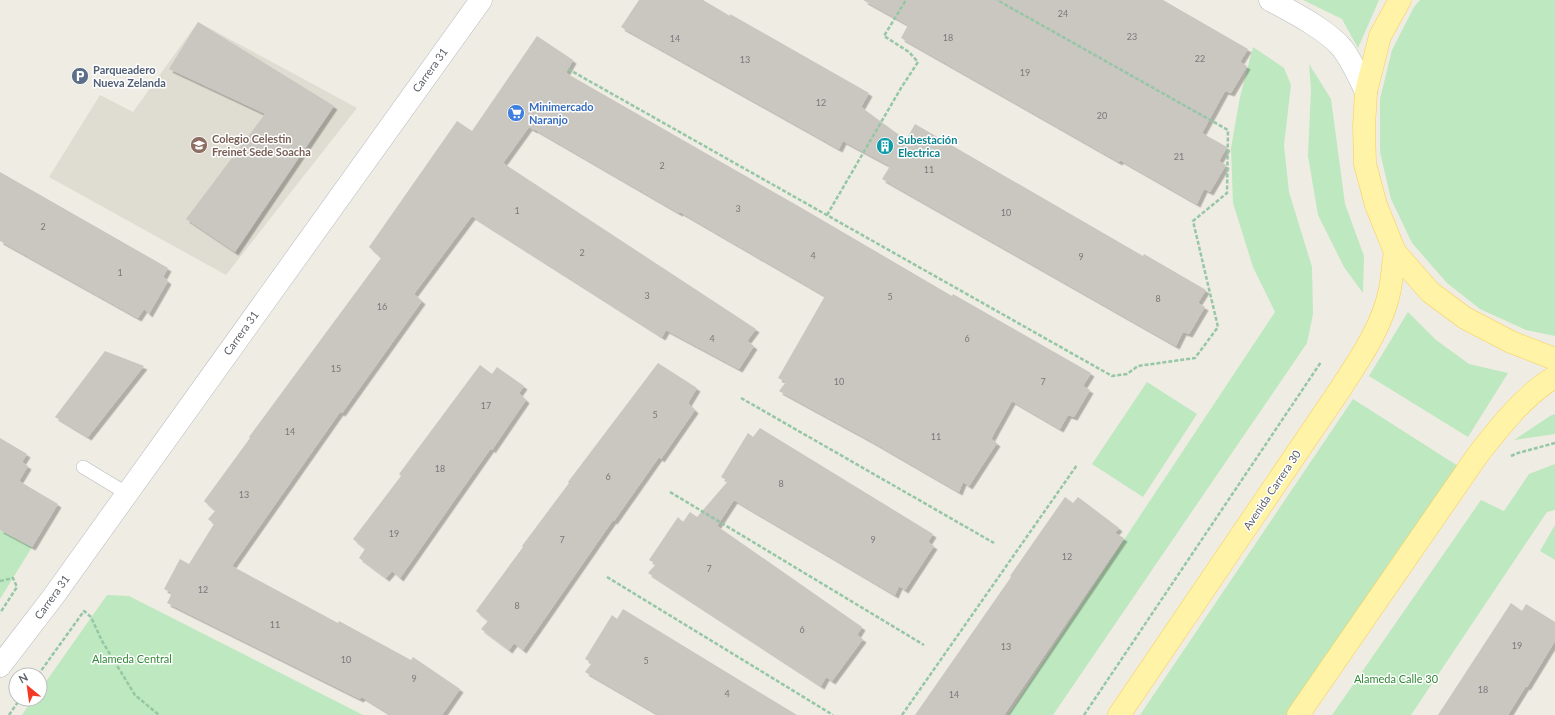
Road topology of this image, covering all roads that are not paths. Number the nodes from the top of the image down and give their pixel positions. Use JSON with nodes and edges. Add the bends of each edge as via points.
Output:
{"nodes":[{"id":1,"x":481,"y":0,"type":"edge"},
{"id":2,"x":1270,"y":0,"type":"edge"},
{"id":3,"x":1400,"y":0,"type":"edge"},
{"id":4,"x":1366,"y":92,"type":"junction"},
{"id":5,"x":1394,"y":252,"type":"junction"},
{"id":6,"x":1555,"y":359,"type":"edge"},
{"id":7,"x":1555,"y":377,"type":"edge"},
{"id":8,"x":83,"y":467,"type":"dead end"},
{"id":9,"x":126,"y":492,"type":"junction"},
{"id":10,"x":0,"y":666,"type":"edge"},
{"id":11,"x":1119,"y":715,"type":"edge"},
{"id":12,"x":1298,"y":715,"type":"edge"}],
"edges":[{"from":1,"to":9,"type":"street","name":"Carrera 31"},
{"from":2,"to":4,"type":"street","via":[[1320,30],[1341,47],[1354,66]]},
{"from":3,"to":4,"type":"main road","via":[[1380,36]]},
{"from":4,"to":5,"type":"main road","via":[[1365,164],[1376,205]]},
{"from":5,"to":6,"type":"main road","via":[[1430,292],[1465,318],[1511,342]]},
{"from":5,"to":11,"type":"main road","name":"Avenida Carrera 30","via":[[1390,289],[1383,312],[1366,349]]},
{"from":7,"to":12,"type":"main road","via":[[1528,397],[1489,440]]},
{"from":8,"to":9,"type":"lane"},
{"from":9,"to":10,"type":"street","name":"Carrera 31"}]}
